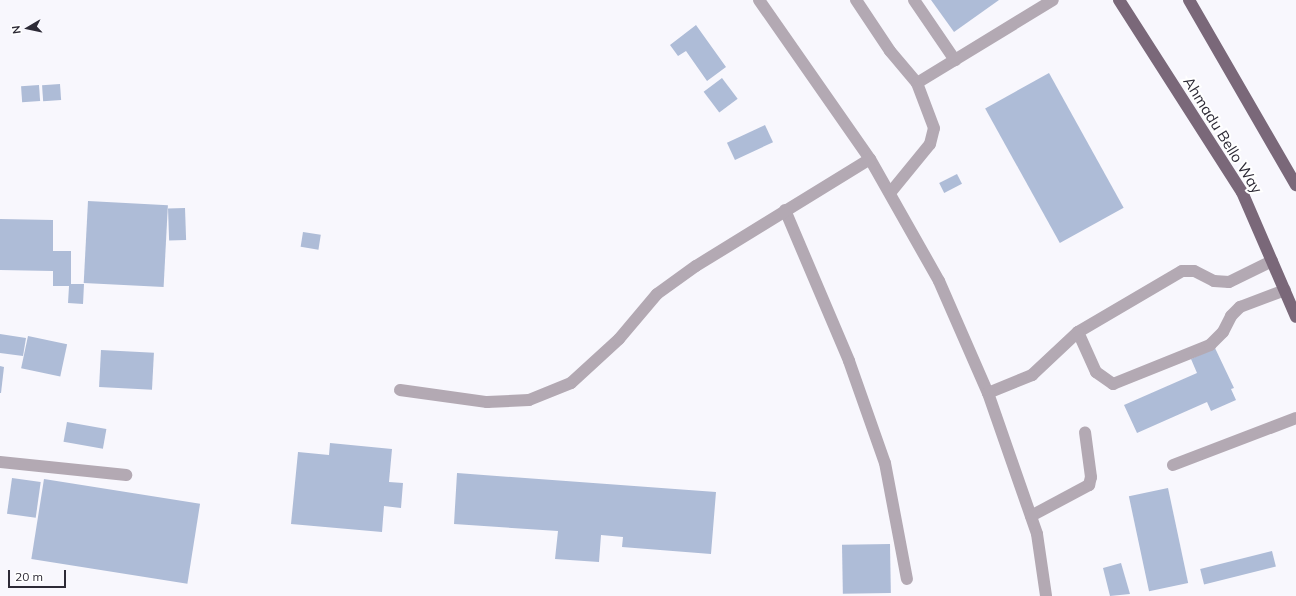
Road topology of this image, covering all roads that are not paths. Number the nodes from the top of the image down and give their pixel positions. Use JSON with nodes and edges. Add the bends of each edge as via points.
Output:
{"nodes":[{"id":1,"x":856,"y":0,"type":"edge"},
{"id":2,"x":914,"y":0,"type":"edge"},
{"id":3,"x":1053,"y":0,"type":"edge"},
{"id":4,"x":1119,"y":0,"type":"edge"},
{"id":5,"x":1189,"y":0,"type":"edge"},
{"id":6,"x":764,"y":2,"type":"edge"},
{"id":7,"x":955,"y":60,"type":"junction"},
{"id":8,"x":917,"y":84,"type":"junction"},
{"id":9,"x":870,"y":159,"type":"junction"},
{"id":10,"x":1296,"y":185,"type":"edge"},
{"id":11,"x":890,"y":193,"type":"junction"},
{"id":12,"x":785,"y":210,"type":"junction"},
{"id":13,"x":1272,"y":261,"type":"junction"},
{"id":14,"x":1285,"y":290,"type":"junction"},
{"id":15,"x":1296,"y":317,"type":"edge"},
{"id":16,"x":1078,"y":332,"type":"junction"},
{"id":17,"x":400,"y":390,"type":"dead end"},
{"id":18,"x":988,"y":393,"type":"junction"},
{"id":19,"x":1296,"y":418,"type":"edge"},
{"id":20,"x":1085,"y":432,"type":"dead end"},
{"id":21,"x":0,"y":462,"type":"edge"},
{"id":22,"x":1173,"y":465,"type":"dead end"},
{"id":23,"x":126,"y":475,"type":"dead end"},
{"id":24,"x":1030,"y":516,"type":"junction"},
{"id":25,"x":907,"y":579,"type":"dead end"},
{"id":26,"x":1046,"y":596,"type":"edge"}],
"edges":[{"from":1,"to":8,"type":"street","via":[[890,51]]},
{"from":2,"to":7,"type":"street"},
{"from":3,"to":7,"type":"street"},
{"from":4,"to":13,"type":"main road","name":"Ahmadu Bello Way","via":[[1242,192]]},
{"from":5,"to":10,"type":"main road"},
{"from":6,"to":9,"type":"street"},
{"from":7,"to":8,"type":"street"},
{"from":8,"to":11,"type":"street","via":[[934,128],[930,144]]},
{"from":9,"to":11,"type":"street"},
{"from":9,"to":12,"type":"street"},
{"from":11,"to":18,"type":"street","via":[[940,281]]},
{"from":12,"to":17,"type":"street","via":[[696,266],[657,294],[619,339],[571,382],[529,400],[487,402]]},
{"from":12,"to":25,"type":"street","via":[[849,361],[886,463]]},
{"from":13,"to":14,"type":"main road","name":"Ahmadu Bello Way"},
{"from":13,"to":16,"type":"street","via":[[1229,282],[1214,281],[1194,271],[1182,271]]},
{"from":14,"to":15,"type":"main road","name":"Ahmadu Bello Way"},
{"from":14,"to":16,"type":"street","via":[[1240,307],[1231,316],[1223,332],[1210,345],[1113,384],[1096,372]]},
{"from":16,"to":18,"type":"street","via":[[1032,375]]},
{"from":18,"to":24,"type":"street"},
{"from":19,"to":22,"type":"street"},
{"from":20,"to":24,"type":"street","via":[[1091,477],[1089,485]]},
{"from":21,"to":23,"type":"street"},
{"from":24,"to":26,"type":"street","via":[[1037,534]]}]}
